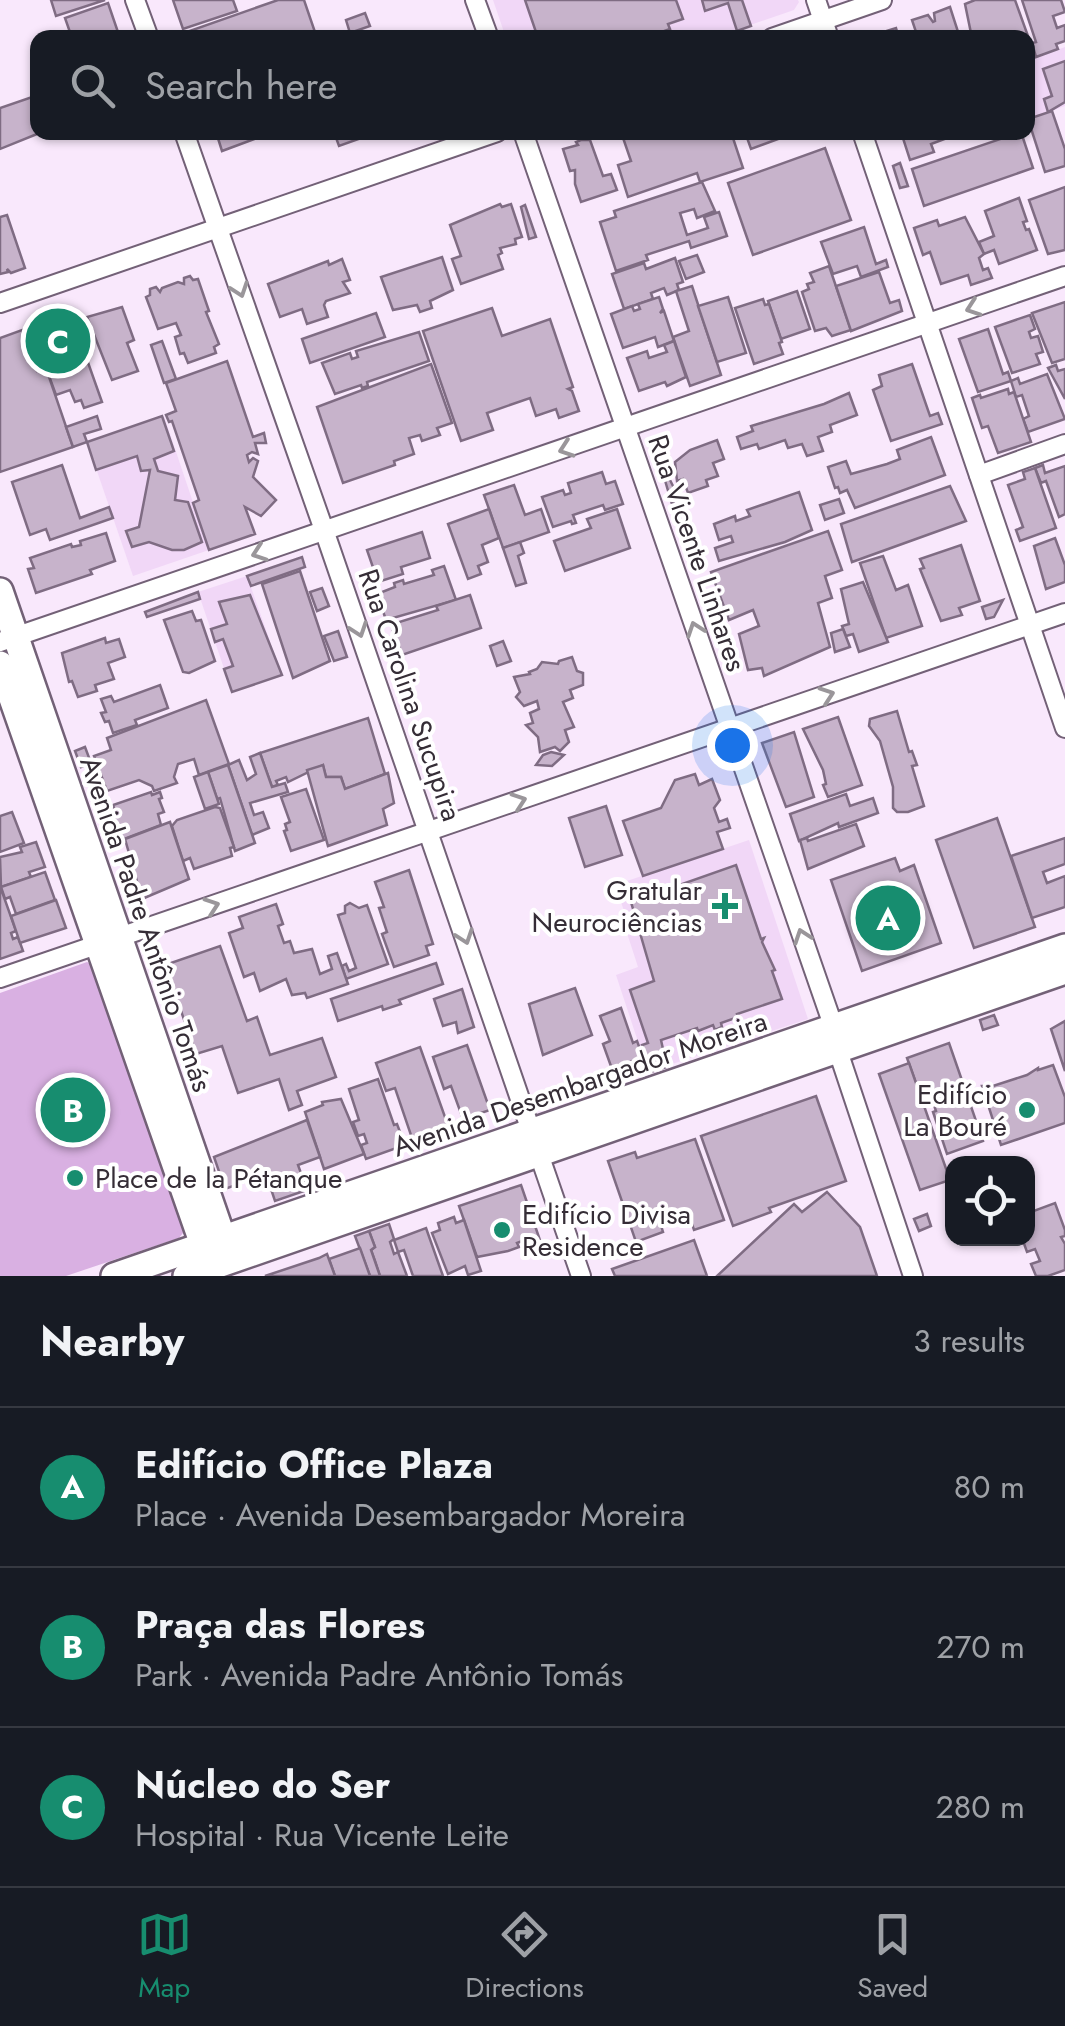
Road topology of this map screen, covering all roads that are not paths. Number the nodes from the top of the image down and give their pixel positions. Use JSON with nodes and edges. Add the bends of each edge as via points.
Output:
{"nodes":[{"id":1,"x":136,"y":0,"type":"edge"},
{"id":2,"x":475,"y":0,"type":"edge"},
{"id":3,"x":816,"y":0,"type":"edge"},
{"id":4,"x":882,"y":0,"type":"edge"},
{"id":5,"x":826,"y":29,"type":"edge"},
{"id":6,"x":146,"y":30,"type":"edge"},
{"id":7,"x":486,"y":30,"type":"edge"},
{"id":8,"x":187,"y":140,"type":"edge"},
{"id":9,"x":474,"y":140,"type":"edge"},
{"id":10,"x":526,"y":140,"type":"edge"},
{"id":11,"x":865,"y":140,"type":"edge"},
{"id":12,"x":218,"y":227,"type":"junction"},
{"id":13,"x":1065,"y":276,"type":"edge"},
{"id":14,"x":0,"y":303,"type":"edge"},
{"id":15,"x":929,"y":324,"type":"junction"},
{"id":16,"x":625,"y":429,"type":"junction"},
{"id":17,"x":1065,"y":444,"type":"edge"},
{"id":18,"x":979,"y":475,"type":"junction"},
{"id":19,"x":324,"y":530,"type":"junction"},
{"id":20,"x":0,"y":591,"type":"edge"},
{"id":21,"x":1065,"y":613,"type":"edge"},
{"id":22,"x":1030,"y":626,"type":"junction"},
{"id":23,"x":8,"y":640,"type":"edge"},
{"id":24,"x":0,"y":664,"type":"edge"},
{"id":25,"x":1065,"y":728,"type":"edge"},
{"id":26,"x":730,"y":729,"type":"junction"},
{"id":27,"x":428,"y":832,"type":"junction"},
{"id":28,"x":109,"y":941,"type":"junction"},
{"id":29,"x":1065,"y":947,"type":"edge"},
{"id":30,"x":1065,"y":970,"type":"edge"},
{"id":31,"x":0,"y":978,"type":"edge"},
{"id":32,"x":836,"y":1038,"type":"junction"},
{"id":33,"x":536,"y":1144,"type":"junction"},
{"id":34,"x":220,"y":1261,"type":"edge"},
{"id":35,"x":114,"y":1276,"type":"edge"},
{"id":36,"x":186,"y":1276,"type":"edge"},
{"id":37,"x":581,"y":1276,"type":"edge"},
{"id":38,"x":913,"y":1276,"type":"edge"}],
"edges":[{"from":1,"to":6,"type":"street"},
{"from":2,"to":7,"type":"street"},
{"from":3,"to":5,"type":"street"},
{"from":4,"to":5,"type":"street"},
{"from":8,"to":12,"type":"street","name":"Rua Carolina Sucupira"},
{"from":9,"to":12,"type":"street"},
{"from":10,"to":16,"type":"street","name":"Rua Vicente Linhares"},
{"from":11,"to":15,"type":"street"},
{"from":12,"to":14,"type":"street"},
{"from":12,"to":19,"type":"street","name":"Rua Carolina Sucupira","one_way":true},
{"from":13,"to":15,"type":"street","one_way":true},
{"from":15,"to":16,"type":"street"},
{"from":15,"to":18,"type":"street"},
{"from":16,"to":19,"type":"street","one_way":true},
{"from":26,"to":16,"type":"street","name":"Rua Vicente Linhares","one_way":true},
{"from":17,"to":18,"type":"street"},
{"from":18,"to":22,"type":"street"},
{"from":19,"to":23,"type":"street","one_way":true},
{"from":19,"to":27,"type":"street","name":"Rua Carolina Sucupira","one_way":true},
{"from":20,"to":23,"type":"main road","name":"Avenida Padre Antônio Tomás"},
{"from":21,"to":22,"type":"street"},
{"from":22,"to":25,"type":"street"},
{"from":26,"to":22,"type":"street","one_way":true},
{"from":23,"to":28,"type":"main road","name":"Avenida Padre Antônio Tomás"},
{"from":24,"to":28,"type":"main road","name":"Avenida Padre Antônio Tomás"},
{"from":27,"to":26,"type":"street","one_way":true},
{"from":32,"to":26,"type":"street","name":"Rua Vicente Linhares","one_way":true},
{"from":28,"to":27,"type":"street","one_way":true},
{"from":27,"to":33,"type":"street","name":"Rua Carolina Sucupira","one_way":true},
{"from":28,"to":31,"type":"street"},
{"from":28,"to":34,"type":"main road","name":"Avenida Padre Antônio Tomás"},
{"from":29,"to":32,"type":"main road","name":"Avenida Desembargador Moreira"},
{"from":30,"to":32,"type":"main road","name":"Avenida Desembargador Moreira"},
{"from":32,"to":33,"type":"main road","name":"Avenida Desembargador Moreira"},
{"from":32,"to":38,"type":"street","name":"Rua Vicente Linhares"},
{"from":33,"to":34,"type":"main road","name":"Avenida Desembargador Moreira"},
{"from":33,"to":37,"type":"street","name":"Rua Carolina Sucupira"},
{"from":34,"to":35,"type":"main road","name":"Avenida Desembargador Moreira"},
{"from":34,"to":36,"type":"main road","name":"Avenida Desembargador Moreira"}]}
